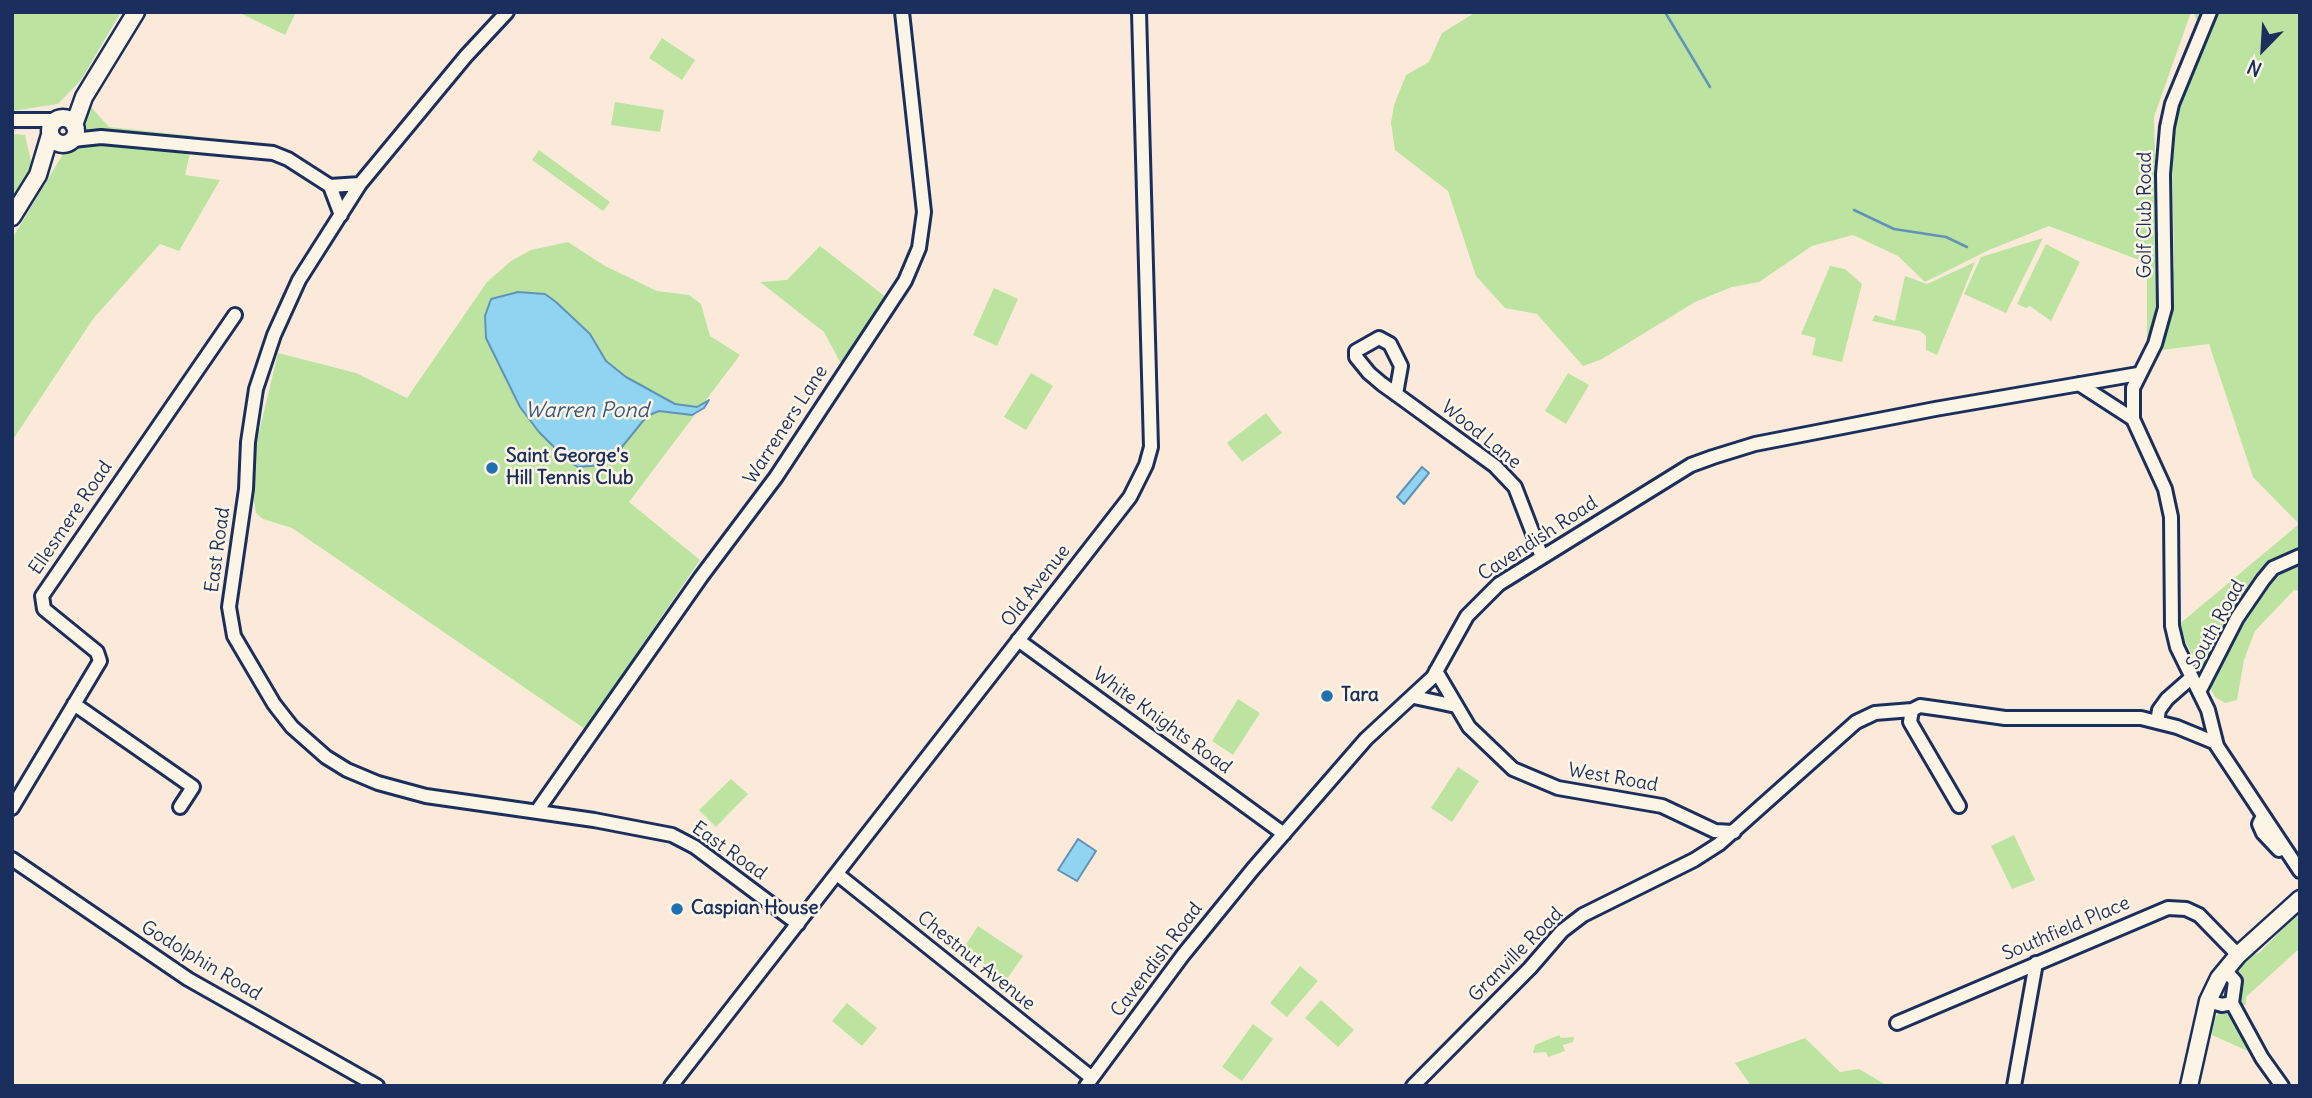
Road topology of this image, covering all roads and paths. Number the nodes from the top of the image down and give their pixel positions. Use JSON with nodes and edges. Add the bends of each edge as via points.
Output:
{"nodes":[{"id":1,"x":136,"y":12,"type":"edge"},
{"id":2,"x":507,"y":12,"type":"edge"},
{"id":3,"x":902,"y":12,"type":"edge"},
{"id":4,"x":1139,"y":12,"type":"edge"},
{"id":5,"x":2210,"y":12,"type":"edge"},
{"id":6,"x":19,"y":120,"type":"edge"},
{"id":7,"x":63,"y":130,"type":"junction"},
{"id":8,"x":360,"y":184,"type":"junction"},
{"id":9,"x":330,"y":186,"type":"junction"},
{"id":10,"x":341,"y":215,"type":"junction"},
{"id":11,"x":12,"y":217,"type":"edge"},
{"id":12,"x":234,"y":315,"type":"dead end"},
{"id":13,"x":2138,"y":374,"type":"junction"},
{"id":14,"x":2079,"y":384,"type":"junction"},
{"id":15,"x":1396,"y":394,"type":"dead end"},
{"id":16,"x":2133,"y":419,"type":"junction"},
{"id":17,"x":2300,"y":556,"type":"edge"},
{"id":18,"x":1542,"y":557,"type":"junction"},
{"id":19,"x":1018,"y":640,"type":"junction"},
{"id":20,"x":1436,"y":671,"type":"junction"},
{"id":21,"x":2192,"y":677,"type":"junction"},
{"id":22,"x":2200,"y":690,"type":"junction"},
{"id":23,"x":1413,"y":697,"type":"junction"},
{"id":24,"x":74,"y":704,"type":"junction"},
{"id":25,"x":1456,"y":706,"type":"junction"},
{"id":26,"x":1912,"y":710,"type":"junction"},
{"id":27,"x":2157,"y":722,"type":"junction"},
{"id":28,"x":2216,"y":743,"type":"junction"},
{"id":29,"x":14,"y":802,"type":"edge"},
{"id":30,"x":1959,"y":806,"type":"dead end"},
{"id":31,"x":180,"y":807,"type":"dead end"},
{"id":32,"x":537,"y":811,"type":"junction"},
{"id":33,"x":1734,"y":832,"type":"junction"},
{"id":34,"x":1284,"y":834,"type":"junction"},
{"id":35,"x":12,"y":859,"type":"edge"},
{"id":36,"x":2300,"y":871,"type":"edge"},
{"id":37,"x":836,"y":874,"type":"junction"},
{"id":38,"x":2298,"y":903,"type":"edge"},
{"id":39,"x":797,"y":924,"type":"junction"},
{"id":40,"x":2238,"y":955,"type":"junction"},
{"id":41,"x":2036,"y":962,"type":"junction"},
{"id":42,"x":2225,"y":970,"type":"junction"},
{"id":43,"x":2208,"y":1001,"type":"junction"},
{"id":44,"x":2232,"y":1003,"type":"junction"},
{"id":45,"x":1897,"y":1023,"type":"dead end"},
{"id":46,"x":1089,"y":1082,"type":"edge"},
{"id":47,"x":377,"y":1086,"type":"edge"},
{"id":48,"x":671,"y":1086,"type":"edge"},
{"id":49,"x":1413,"y":1086,"type":"edge"},
{"id":50,"x":2014,"y":1086,"type":"edge"},
{"id":51,"x":2189,"y":1086,"type":"edge"},
{"id":52,"x":2282,"y":1086,"type":"edge"}],
"edges":[{"from":1,"to":7,"type":"main road"},
{"from":2,"to":8,"type":"street","name":"East Road"},
{"from":3,"to":32,"type":"street","name":"Warreners Lane","via":[[923,212],[919,248],[905,281],[776,477]]},
{"from":4,"to":19,"type":"street","name":"Old Avenue","via":[[1152,447],[1130,497]]},
{"from":5,"to":13,"type":"street","name":"Golf Club Road","via":[[2167,127],[2165,308],[2155,344]]},
{"from":6,"to":7,"type":"street"},
{"from":7,"to":9,"type":"street","via":[[272,153]]},
{"from":7,"to":11,"type":"main road"},
{"from":8,"to":9,"type":"street"},
{"from":8,"to":10,"type":"street","name":"East Road"},
{"from":9,"to":10,"type":"street"},
{"from":10,"to":32,"type":"street","name":"East Road","via":[[294,289],[262,363],[229,607],[234,636],[292,727],[347,770],[426,796]]},
{"from":12,"to":24,"type":"street","name":"Ellesmere Road","via":[[42,596],[44,609],[99,656],[96,670]]},
{"from":13,"to":14,"type":"street","name":"Cavendish Road"},
{"from":13,"to":16,"type":"street","name":"Golf Club Road","via":[[2131,399]]},
{"from":14,"to":16,"type":"street"},
{"from":14,"to":18,"type":"street","name":"Cavendish Road","via":[[1768,442],[1713,457],[1691,465]]},
{"from":15,"to":18,"type":"street","name":"Wood Lane","via":[[1495,466],[1515,487]]},
{"from":16,"to":21,"type":"street","via":[[2169,501],[2172,626]]},
{"from":17,"to":22,"type":"street","name":"South Road","via":[[2273,568],[2263,580],[2236,618]]},
{"from":18,"to":20,"type":"street","name":"Cavendish Road","via":[[1483,598],[1459,627]]},
{"from":19,"to":34,"type":"street","name":"White Knights Road"},
{"from":19,"to":37,"type":"street","name":"Old Avenue"},
{"from":20,"to":23,"type":"street","name":"Cavendish Road"},
{"from":20,"to":25,"type":"street","name":"West Road"},
{"from":21,"to":22,"type":"street"},
{"from":21,"to":27,"type":"street","via":[[2167,699]]},
{"from":22,"to":28,"type":"street"},
{"from":23,"to":25,"type":"street"},
{"from":23,"to":34,"type":"street","name":"Cavendish Road","via":[[1366,739]]},
{"from":24,"to":29,"type":"street","name":"Ellesmere Road"},
{"from":24,"to":31,"type":"street","via":[[193,787]]},
{"from":25,"to":33,"type":"street","name":"West Road","via":[[1469,727],[1497,755],[1528,777],[1558,788],[1662,806],[1715,831]]},
{"from":26,"to":27,"type":"street","via":[[1920,706],[2005,718],[2141,718]]},
{"from":26,"to":30,"type":"street","via":[[1910,722],[1915,733]]},
{"from":26,"to":33,"type":"street","via":[[1875,713],[1856,722]]},
{"from":27,"to":28,"type":"street"},
{"from":28,"to":36,"type":"street"},
{"from":32,"to":39,"type":"street","name":"East Road","via":[[672,835],[695,847]]},
{"from":33,"to":49,"type":"street","name":"Granville Road","via":[[1694,860],[1583,915],[1562,931]]},
{"from":34,"to":46,"type":"street","name":"Cavendish Road","via":[[1182,955]]},
{"from":35,"to":47,"type":"street","name":"Godolphin Road","via":[[182,976]]},
{"from":37,"to":39,"type":"street","name":"Old Avenue"},
{"from":37,"to":46,"type":"street","name":"Chestnut Avenue"},
{"from":38,"to":40,"type":"main road"},
{"from":39,"to":48,"type":"street","name":"Old Avenue"},
{"from":40,"to":41,"type":"street","name":"Southfield Place","via":[[2199,915],[2168,908]]},
{"from":40,"to":42,"type":"main road"},
{"from":41,"to":45,"type":"street","name":"Southfield Place"},
{"from":41,"to":50,"type":"street"},
{"from":42,"to":43,"type":"main road"},
{"from":42,"to":44,"type":"street","via":[[2235,981]]},
{"from":43,"to":44,"type":"street"},
{"from":43,"to":51,"type":"main road"},
{"from":44,"to":52,"type":"street"}]}
